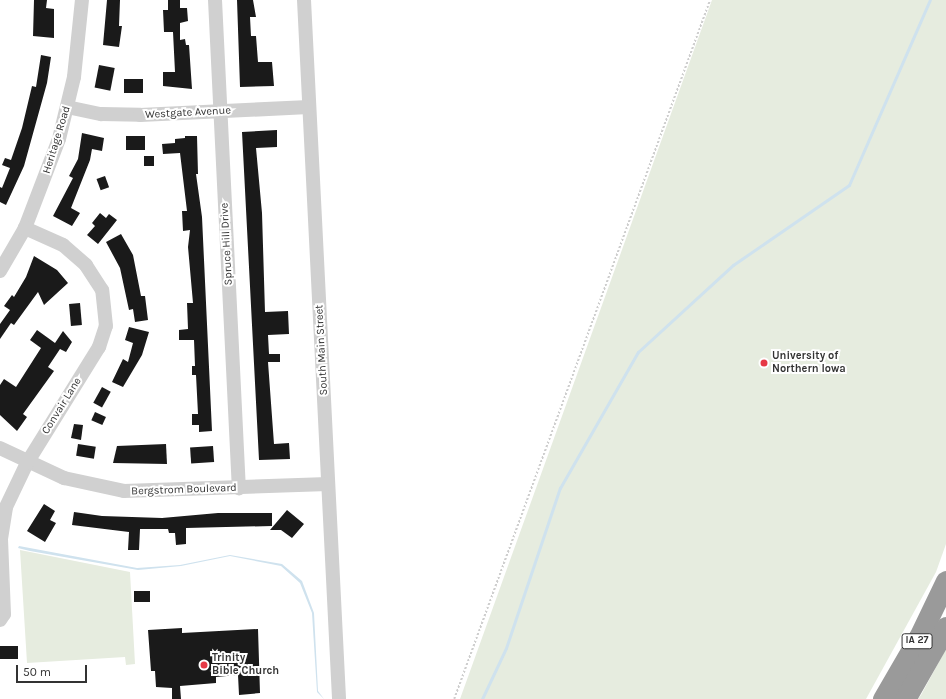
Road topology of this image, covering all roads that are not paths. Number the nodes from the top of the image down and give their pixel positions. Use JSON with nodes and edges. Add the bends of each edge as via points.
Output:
{"nodes":[{"id":1,"x":82,"y":0,"type":"edge"},
{"id":2,"x":215,"y":0,"type":"edge"},
{"id":3,"x":304,"y":0,"type":"edge"},
{"id":4,"x":67,"y":107,"type":"junction"},
{"id":5,"x":310,"y":107,"type":"junction"},
{"id":6,"x":220,"y":111,"type":"junction"},
{"id":7,"x":25,"y":228,"type":"junction"},
{"id":8,"x":0,"y":271,"type":"edge"},
{"id":9,"x":0,"y":448,"type":"edge"},
{"id":10,"x":28,"y":463,"type":"junction"},
{"id":11,"x":328,"y":484,"type":"junction"},
{"id":12,"x":239,"y":488,"type":"junction"},
{"id":13,"x":946,"y":580,"type":"edge"},
{"id":14,"x":0,"y":620,"type":"edge"},
{"id":15,"x":946,"y":627,"type":"edge"},
{"id":16,"x":339,"y":699,"type":"edge"},
{"id":17,"x":882,"y":699,"type":"edge"},
{"id":18,"x":905,"y":699,"type":"edge"}],
"edges":[{"from":1,"to":4,"type":"street","name":"Heritage Road","via":[[79,46]]},
{"from":2,"to":6,"type":"street","name":"Spruce Hill Drive"},
{"from":3,"to":5,"type":"street","name":"South Main Street"},
{"from":4,"to":6,"type":"street","name":"Westgate Avenue","via":[[117,115]]},
{"from":4,"to":7,"type":"street","name":"Heritage Road","via":[[55,151]]},
{"from":5,"to":6,"type":"street","name":"Westgate Avenue"},
{"from":5,"to":11,"type":"street","name":"South Main Street"},
{"from":6,"to":12,"type":"street","name":"Spruce Hill Drive"},
{"from":7,"to":8,"type":"street","name":"Heritage Road"},
{"from":7,"to":10,"type":"street","name":"Convair Lane","via":[[63,245],[86,265],[102,290],[106,315],[99,347]]},
{"from":9,"to":10,"type":"street","name":"Bergstrom Boulevard"},
{"from":10,"to":12,"type":"street","name":"Bergstrom Boulevard","via":[[64,478],[124,492]]},
{"from":10,"to":14,"type":"street","name":"Convair Lane","via":[[11,495],[3,523],[1,553],[4,614]]},
{"from":11,"to":12,"type":"street","name":"Bergstrom Boulevard"},
{"from":11,"to":16,"type":"street","name":"South Main Street"},
{"from":13,"to":17,"type":"highway","number":"IA 27","via":[[919,637]]},
{"from":15,"to":18,"type":"highway","number":"IA 27"}]}
